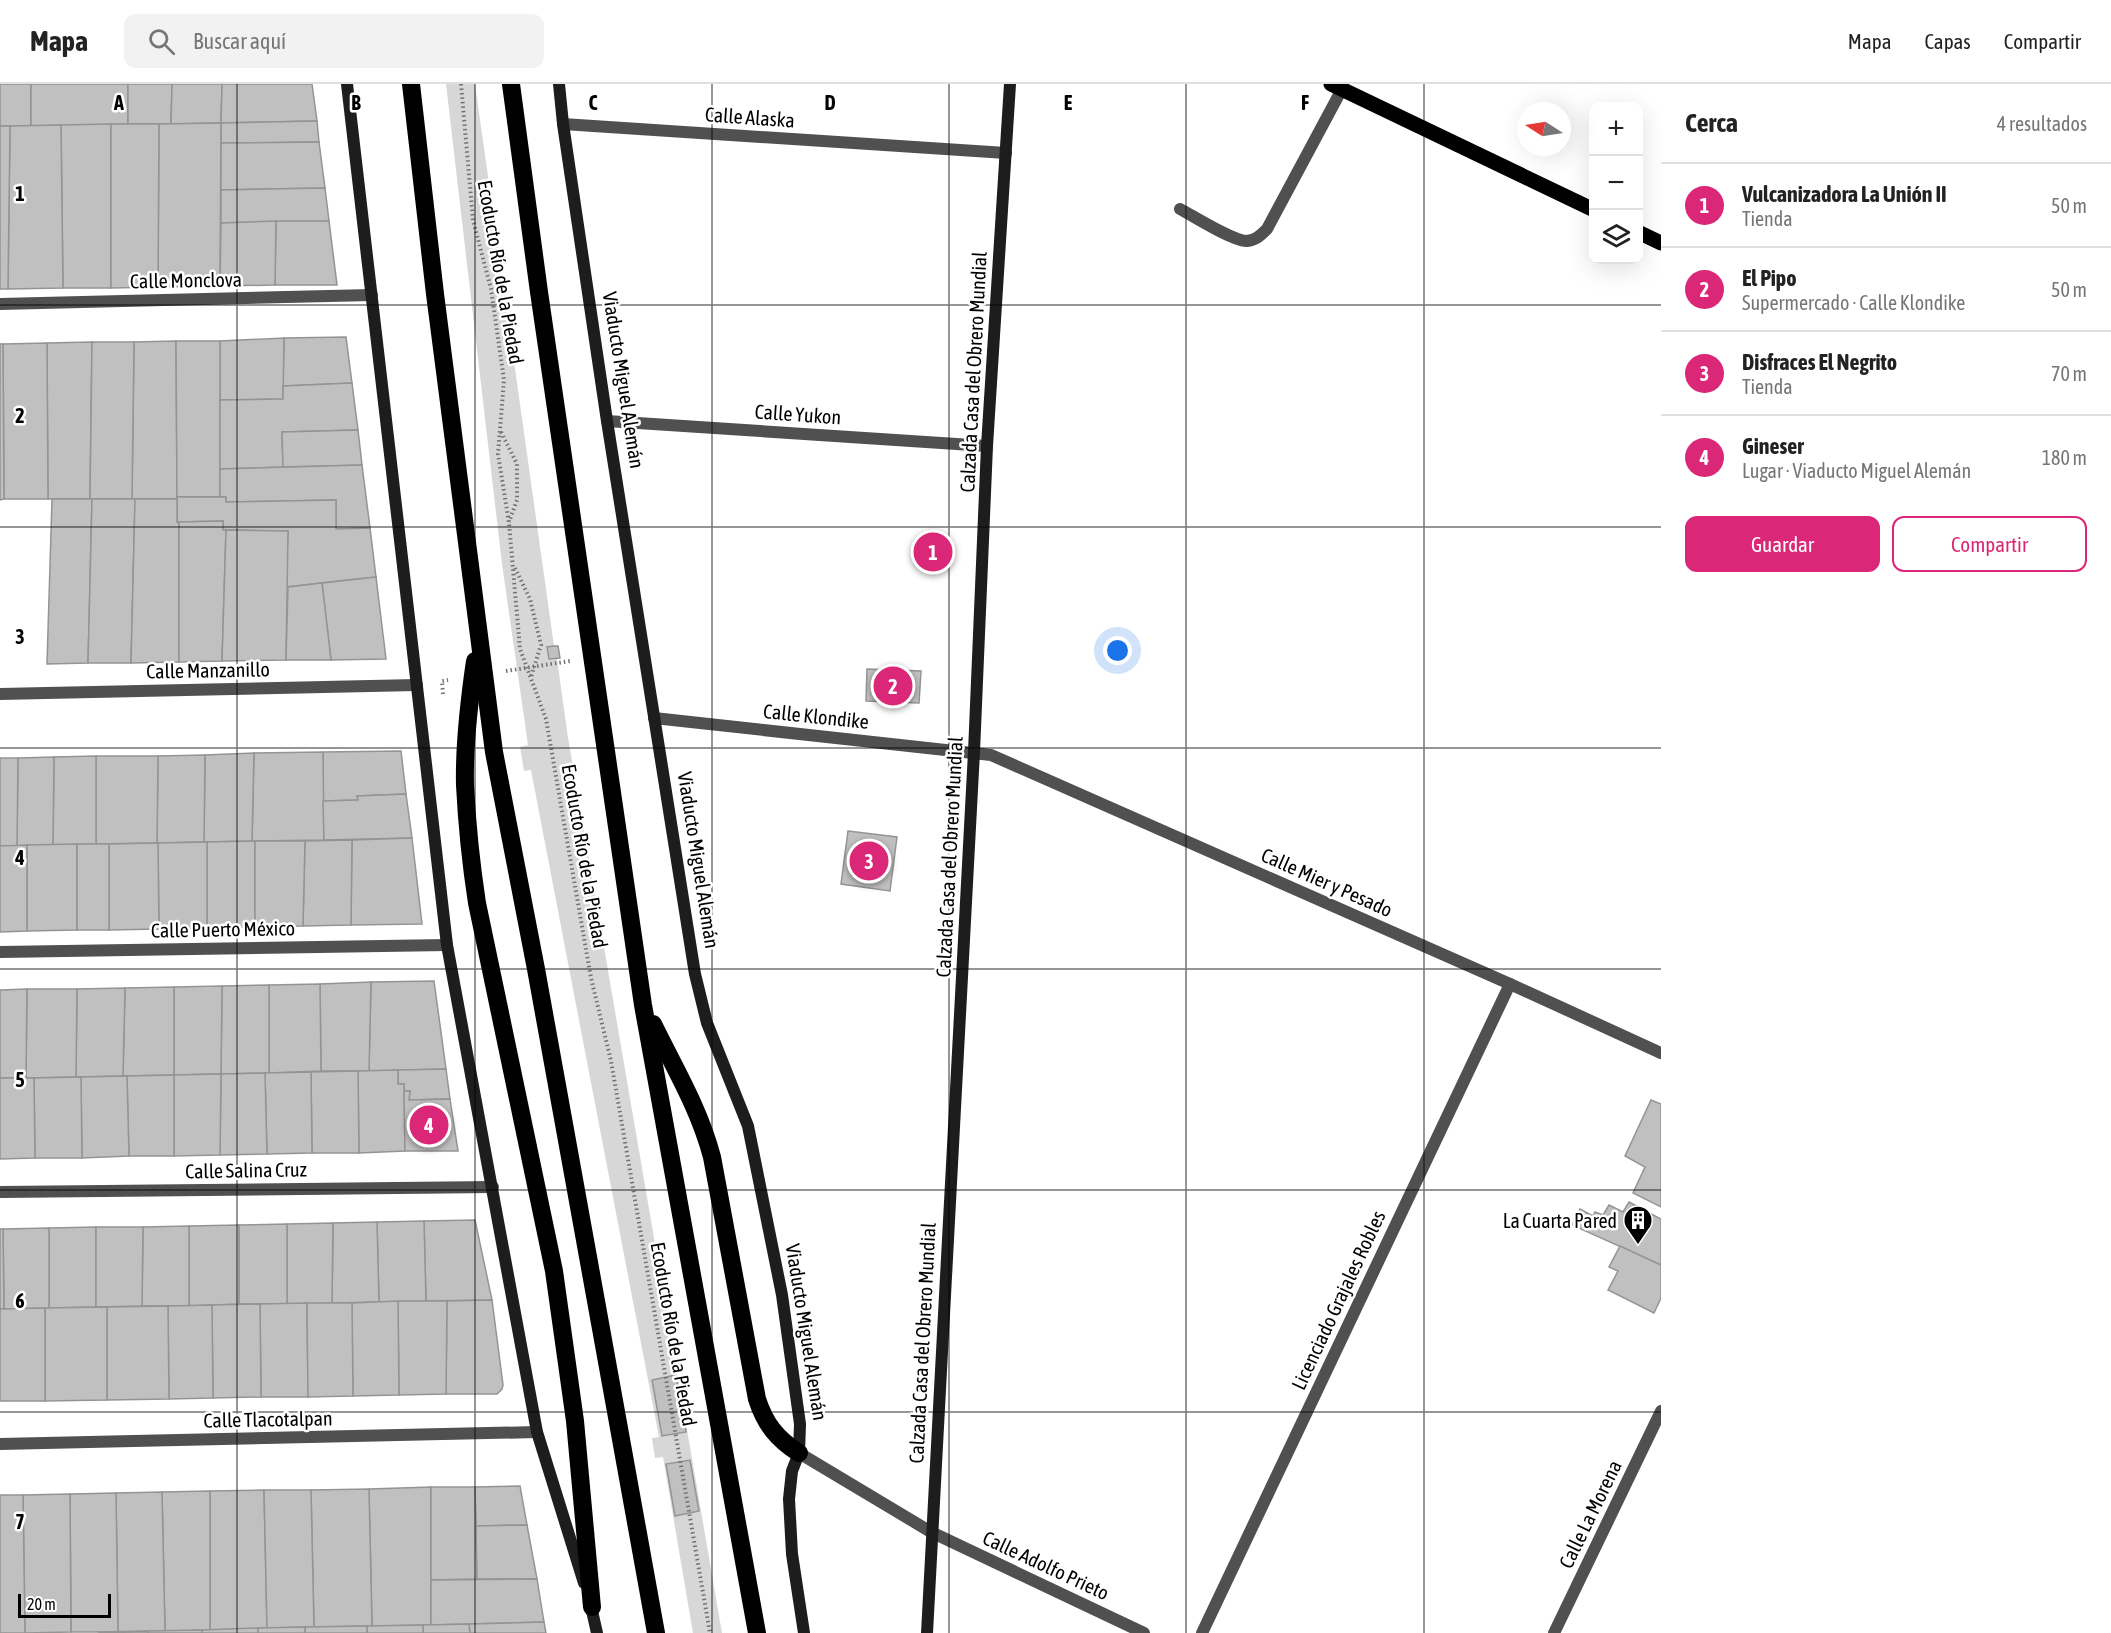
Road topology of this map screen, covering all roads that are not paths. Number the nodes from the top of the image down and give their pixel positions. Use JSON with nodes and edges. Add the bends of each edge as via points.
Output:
{"nodes":[{"id":1,"x":347,"y":84,"type":"edge"},
{"id":2,"x":411,"y":84,"type":"edge"},
{"id":3,"x":511,"y":84,"type":"edge"},
{"id":4,"x":559,"y":84,"type":"edge"},
{"id":5,"x":1010,"y":84,"type":"edge"},
{"id":6,"x":1336,"y":87,"type":"edge"},
{"id":7,"x":562,"y":124,"type":"junction"},
{"id":8,"x":1006,"y":153,"type":"junction"},
{"id":9,"x":1589,"y":208,"type":"edge"},
{"id":10,"x":1180,"y":209,"type":"dead end"},
{"id":11,"x":1643,"y":234,"type":"edge"},
{"id":12,"x":1661,"y":243,"type":"edge"},
{"id":13,"x":372,"y":295,"type":"junction"},
{"id":14,"x":0,"y":304,"type":"edge"},
{"id":15,"x":607,"y":422,"type":"junction"},
{"id":16,"x":987,"y":446,"type":"junction"},
{"id":17,"x":475,"y":620,"type":"junction"},
{"id":18,"x":417,"y":685,"type":"junction"},
{"id":19,"x":0,"y":694,"type":"edge"},
{"id":20,"x":654,"y":718,"type":"junction"},
{"id":21,"x":974,"y":752,"type":"junction"},
{"id":22,"x":447,"y":945,"type":"junction"},
{"id":23,"x":0,"y":952,"type":"edge"},
{"id":24,"x":1510,"y":984,"type":"junction"},
{"id":25,"x":643,"y":1005,"type":"junction"},
{"id":26,"x":1661,"y":1053,"type":"edge"},
{"id":27,"x":493,"y":1187,"type":"junction"},
{"id":28,"x":0,"y":1192,"type":"edge"},
{"id":29,"x":1661,"y":1411,"type":"edge"},
{"id":30,"x":537,"y":1432,"type":"junction"},
{"id":31,"x":0,"y":1443,"type":"edge"},
{"id":32,"x":799,"y":1453,"type":"junction"},
{"id":33,"x":931,"y":1532,"type":"junction"},
{"id":34,"x":591,"y":1607,"type":"junction"},
{"id":35,"x":597,"y":1633,"type":"edge"},
{"id":36,"x":656,"y":1633,"type":"edge"},
{"id":37,"x":757,"y":1633,"type":"edge"},
{"id":38,"x":804,"y":1633,"type":"edge"},
{"id":39,"x":927,"y":1633,"type":"edge"},
{"id":40,"x":1144,"y":1633,"type":"edge"},
{"id":41,"x":1202,"y":1633,"type":"edge"},
{"id":42,"x":1554,"y":1633,"type":"edge"}],
"edges":[{"from":1,"to":13,"type":"main road"},
{"from":2,"to":17,"type":"highway"},
{"from":3,"to":25,"type":"highway"},
{"from":4,"to":7,"type":"main road","name":"Viaducto Miguel Alemán"},
{"from":5,"to":8,"type":"main road","name":"Calzada Casa del Obrero Mundial"},
{"from":6,"to":9,"type":"main road"},
{"from":6,"to":10,"type":"street","via":[[1267,229],[1258,238],[1236,239]]},
{"from":7,"to":8,"type":"street","name":"Calle Alaska"},
{"from":7,"to":15,"type":"main road","name":"Viaducto Miguel Alemán"},
{"from":8,"to":16,"type":"main road","name":"Calzada Casa del Obrero Mundial"},
{"from":11,"to":12,"type":"main road"},
{"from":13,"to":14,"type":"street","name":"Calle Monclova"},
{"from":13,"to":18,"type":"main road"},
{"from":15,"to":16,"type":"street","name":"Calle Yukon"},
{"from":15,"to":20,"type":"main road","name":"Viaducto Miguel Alemán"},
{"from":16,"to":21,"type":"main road","name":"Calzada Casa del Obrero Mundial"},
{"from":17,"to":34,"type":"highway","via":[[475,662],[466,743],[469,846],[477,903],[556,1283],[575,1421]]},
{"from":17,"to":36,"type":"highway","via":[[494,752]]},
{"from":18,"to":19,"type":"street","name":"Calle Manzanillo"},
{"from":18,"to":22,"type":"main road"},
{"from":20,"to":21,"type":"street","name":"Calle Klondike"},
{"from":20,"to":32,"type":"main road","name":"Viaducto Miguel Alemán","via":[[694,974],[707,1023],[748,1126],[782,1295],[800,1424]]},
{"from":21,"to":24,"type":"street","name":"Calle Mier y Pesado","via":[[991,755]]},
{"from":21,"to":33,"type":"main road","name":"Calzada Casa del Obrero Mundial"},
{"from":22,"to":23,"type":"street","name":"Calle Puerto México"},
{"from":22,"to":27,"type":"main road"},
{"from":24,"to":26,"type":"street","name":"Calle Mier y Pesado"},
{"from":24,"to":41,"type":"street","name":"Licenciado Grajales Robles"},
{"from":25,"to":32,"type":"highway","via":[[706,1133],[762,1416],[784,1444]]},
{"from":25,"to":37,"type":"highway"},
{"from":27,"to":28,"type":"street","name":"Calle Salina Cruz"},
{"from":27,"to":30,"type":"main road"},
{"from":29,"to":42,"type":"street","name":"Calle La Morena"},
{"from":30,"to":31,"type":"street","name":"Calle Tlacotalpan"},
{"from":30,"to":34,"type":"main road"},
{"from":32,"to":33,"type":"street","name":"Calle Adolfo Prieto"},
{"from":32,"to":38,"type":"main road","name":"Viaducto Miguel Alemán","via":[[792,1471],[789,1499],[792,1554]]},
{"from":33,"to":39,"type":"main road","name":"Calzada Casa del Obrero Mundial"},
{"from":33,"to":40,"type":"street","name":"Calle Adolfo Prieto"},
{"from":34,"to":35,"type":"main road"}]}
